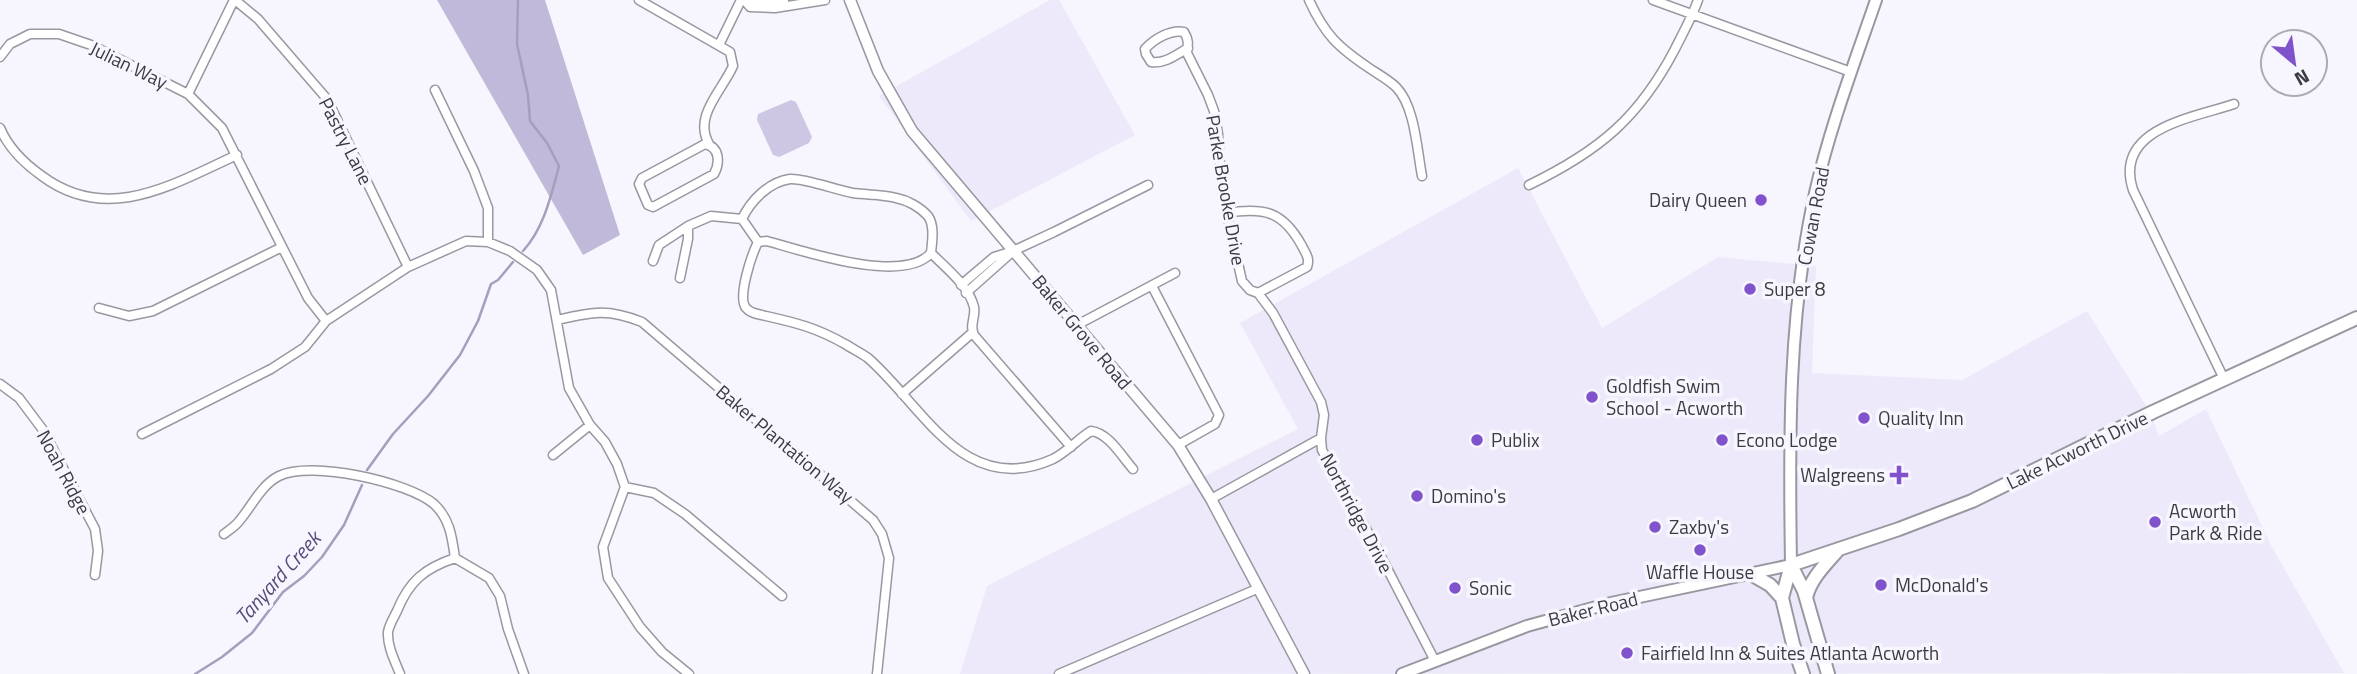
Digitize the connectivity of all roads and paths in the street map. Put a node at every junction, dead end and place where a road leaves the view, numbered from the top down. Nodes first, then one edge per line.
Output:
1 (234, 0) edge
2 (639, 0) edge
3 (743, 0) edge
4 (753, 0) edge
5 (784, 0) edge
6 (825, 0) edge
7 (850, 0) edge
8 (1308, 0) edge
9 (1653, 0) edge
10 (1698, 0) edge
11 (1875, 0) edge
12 (1693, 13) junction
13 (719, 45) junction
14 (1188, 48) junction
15 (0, 57) edge
16 (1851, 72) junction
17 (435, 90) dead end
18 (188, 94) junction
19 (2234, 104) dead end
20 (0, 128) edge
21 (709, 144) junction
22 (237, 155) junction
23 (1422, 176) dead end
24 (1148, 184) dead end
25 (1530, 185) dead end
26 (1226, 213) junction
27 (742, 219) junction
28 (688, 226) junction
29 (488, 242) junction
30 (758, 242) junction
31 (282, 247) junction
32 (1013, 251) junction
33 (932, 253) junction
34 (653, 261) dead end
35 (408, 267) junction
36 (1175, 273) dead end
37 (680, 278) dead end
38 (1152, 286) junction
39 (963, 289) junction
40 (1258, 293) junction
41 (99, 308) dead end
42 (2357, 318) edge
43 (557, 320) junction
44 (326, 321) junction
45 (1077, 325) junction
46 (972, 333) junction
47 (2224, 379) junction
48 (0, 384) edge
49 (902, 394) junction
50 (590, 425) junction
51 (142, 434) dead end
52 (1321, 438) junction
53 (1178, 445) junction
54 (1071, 447) junction
55 (553, 455) dead end
56 (1133, 469) dead end
57 (625, 487) junction
58 (1211, 499) junction
59 (224, 534) dead end
60 (1840, 549) junction
61 (455, 558) junction
62 (1791, 565) junction
63 (1751, 574) junction
64 (95, 575) dead end
65 (1259, 588) junction
66 (782, 596) dead end
67 (1783, 598) junction
68 (1806, 599) junction
69 (1435, 661) junction
70 (400, 674) edge
71 (524, 674) edge
72 (689, 674) edge
73 (877, 674) edge
74 (1059, 674) edge
75 (1304, 674) edge
76 (1402, 674) edge
77 (1803, 674) edge
78 (1828, 674) edge

1 - 18 street
1 - 35 street, Pastry Lane
2 - 13 street
3 - 6 street
3 - 13 street
4 - 5 street
7 - 32 street, Baker Grove Road
8 - 23 street
9 - 12 street
10 - 12 street
11 - 16 main road, Cowan Road
12 - 16 street
12 - 25 street
13 - 21 street
14 - 14 street
14 - 26 street, Parke Brooke Drive
15 - 18 street, Julian Way
16 - 62 main road, Cowan Road
17 - 29 street
18 - 22 street, Julian Way
19 - 47 street
20 - 22 street
21 - 21 street
22 - 31 street, Julian Way
24 - 32 street
26 - 40 street, Parke Brooke Drive
26 - 40 street
27 - 28 street
27 - 30 street
27 - 33 street
28 - 34 street
28 - 37 street
29 - 35 street
29 - 43 street
30 - 33 street
30 - 49 street
31 - 41 street
31 - 44 street, Julian Way
32 - 39 street
32 - 45 street, Baker Grove Road
33 - 39 street
35 - 44 street
36 - 38 street
38 - 45 street
38 - 53 street
39 - 46 street
40 - 52 street, Parke Brooke Drive
42 - 47 main road, Lake Acworth Drive
43 - 50 street
43 - 73 street, Baker Plantation Way
44 - 51 street
45 - 53 street, Baker Grove Road
46 - 49 street
46 - 54 street
47 - 60 main road, Lake Acworth Drive
48 - 64 street, Noah Ridge
49 - 54 street
50 - 55 street
50 - 57 street
52 - 58 street, Northridge Drive
52 - 69 street, Northridge Drive
53 - 58 street, Baker Grove Road
54 - 56 street
57 - 66 street
57 - 72 street
58 - 65 street, Baker Grove Road
59 - 61 street
60 - 62 main road, Lake Acworth Drive
60 - 68 main road
61 - 70 street
61 - 71 street
62 - 63 main road, Baker Road
62 - 67 main road
62 - 68 main road
63 - 67 main road
63 - 69 main road, Baker Road
65 - 74 street
65 - 75 street, Baker Grove Road
67 - 77 main road
68 - 78 main road
69 - 76 main road, Baker Road

